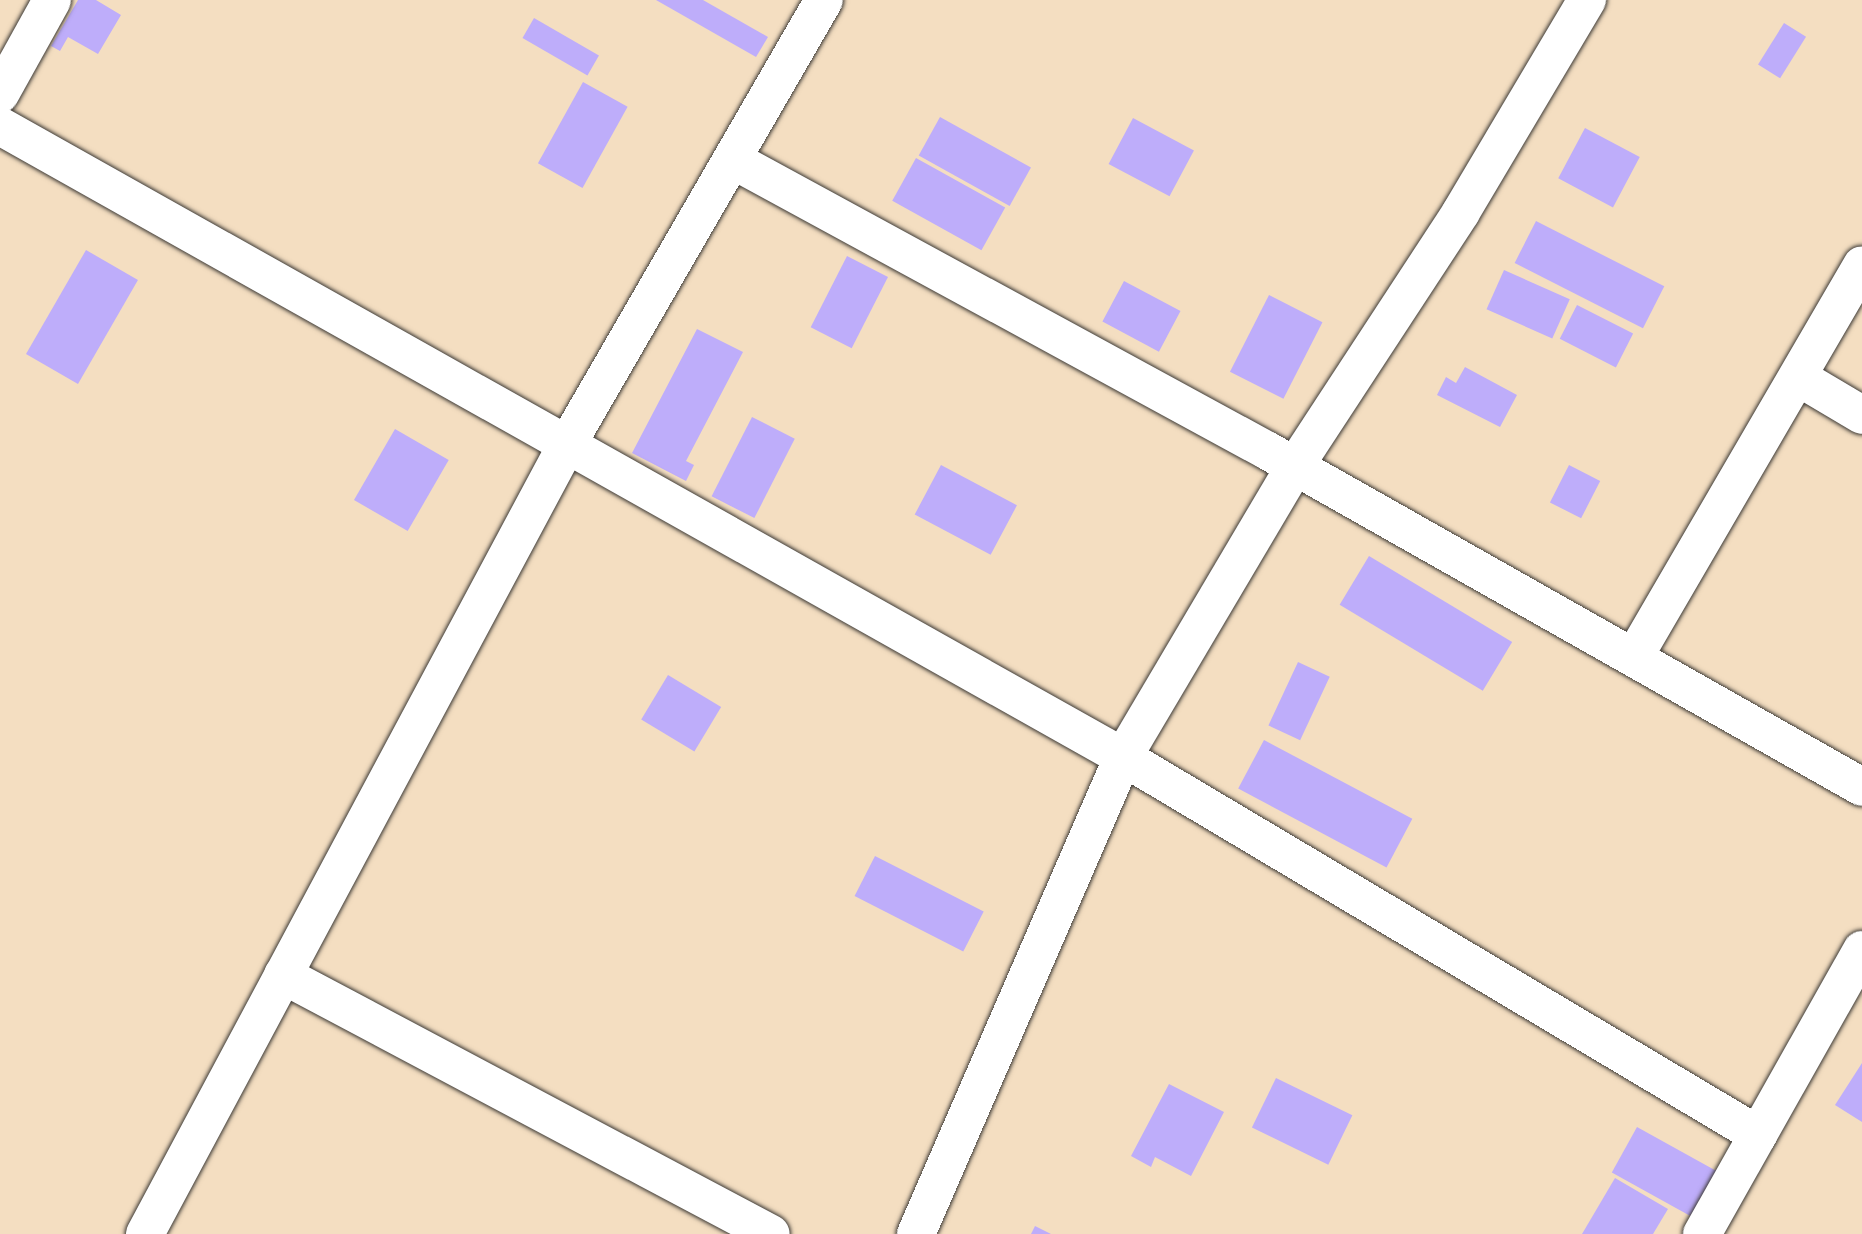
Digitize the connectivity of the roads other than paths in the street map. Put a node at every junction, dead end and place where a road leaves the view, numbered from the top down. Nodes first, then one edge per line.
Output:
1 (52, 0) edge
2 (824, 0) edge
3 (1587, 0) edge
4 (0, 94) edge
5 (0, 126) edge
6 (735, 161) junction
7 (1862, 265) edge
8 (1798, 377) junction
9 (1862, 415) edge
10 (565, 448) junction
11 (1295, 466) junction
12 (1634, 657) junction
13 (1123, 757) junction
14 (1862, 787) edge
15 (1862, 950) edge
16 (283, 975) junction
17 (1758, 1135) junction
18 (145, 1234) edge
19 (771, 1234) edge
20 (916, 1234) edge
21 (1702, 1234) edge

1 - 4 street
2 - 6 street
3 - 11 street
5 - 10 street
6 - 10 street
6 - 11 street
7 - 8 street
8 - 9 street
8 - 12 street
10 - 13 street
10 - 16 street
11 - 12 street
11 - 13 street
12 - 14 street
13 - 17 street
13 - 20 street
15 - 17 street
16 - 18 street
16 - 19 street
17 - 21 street

